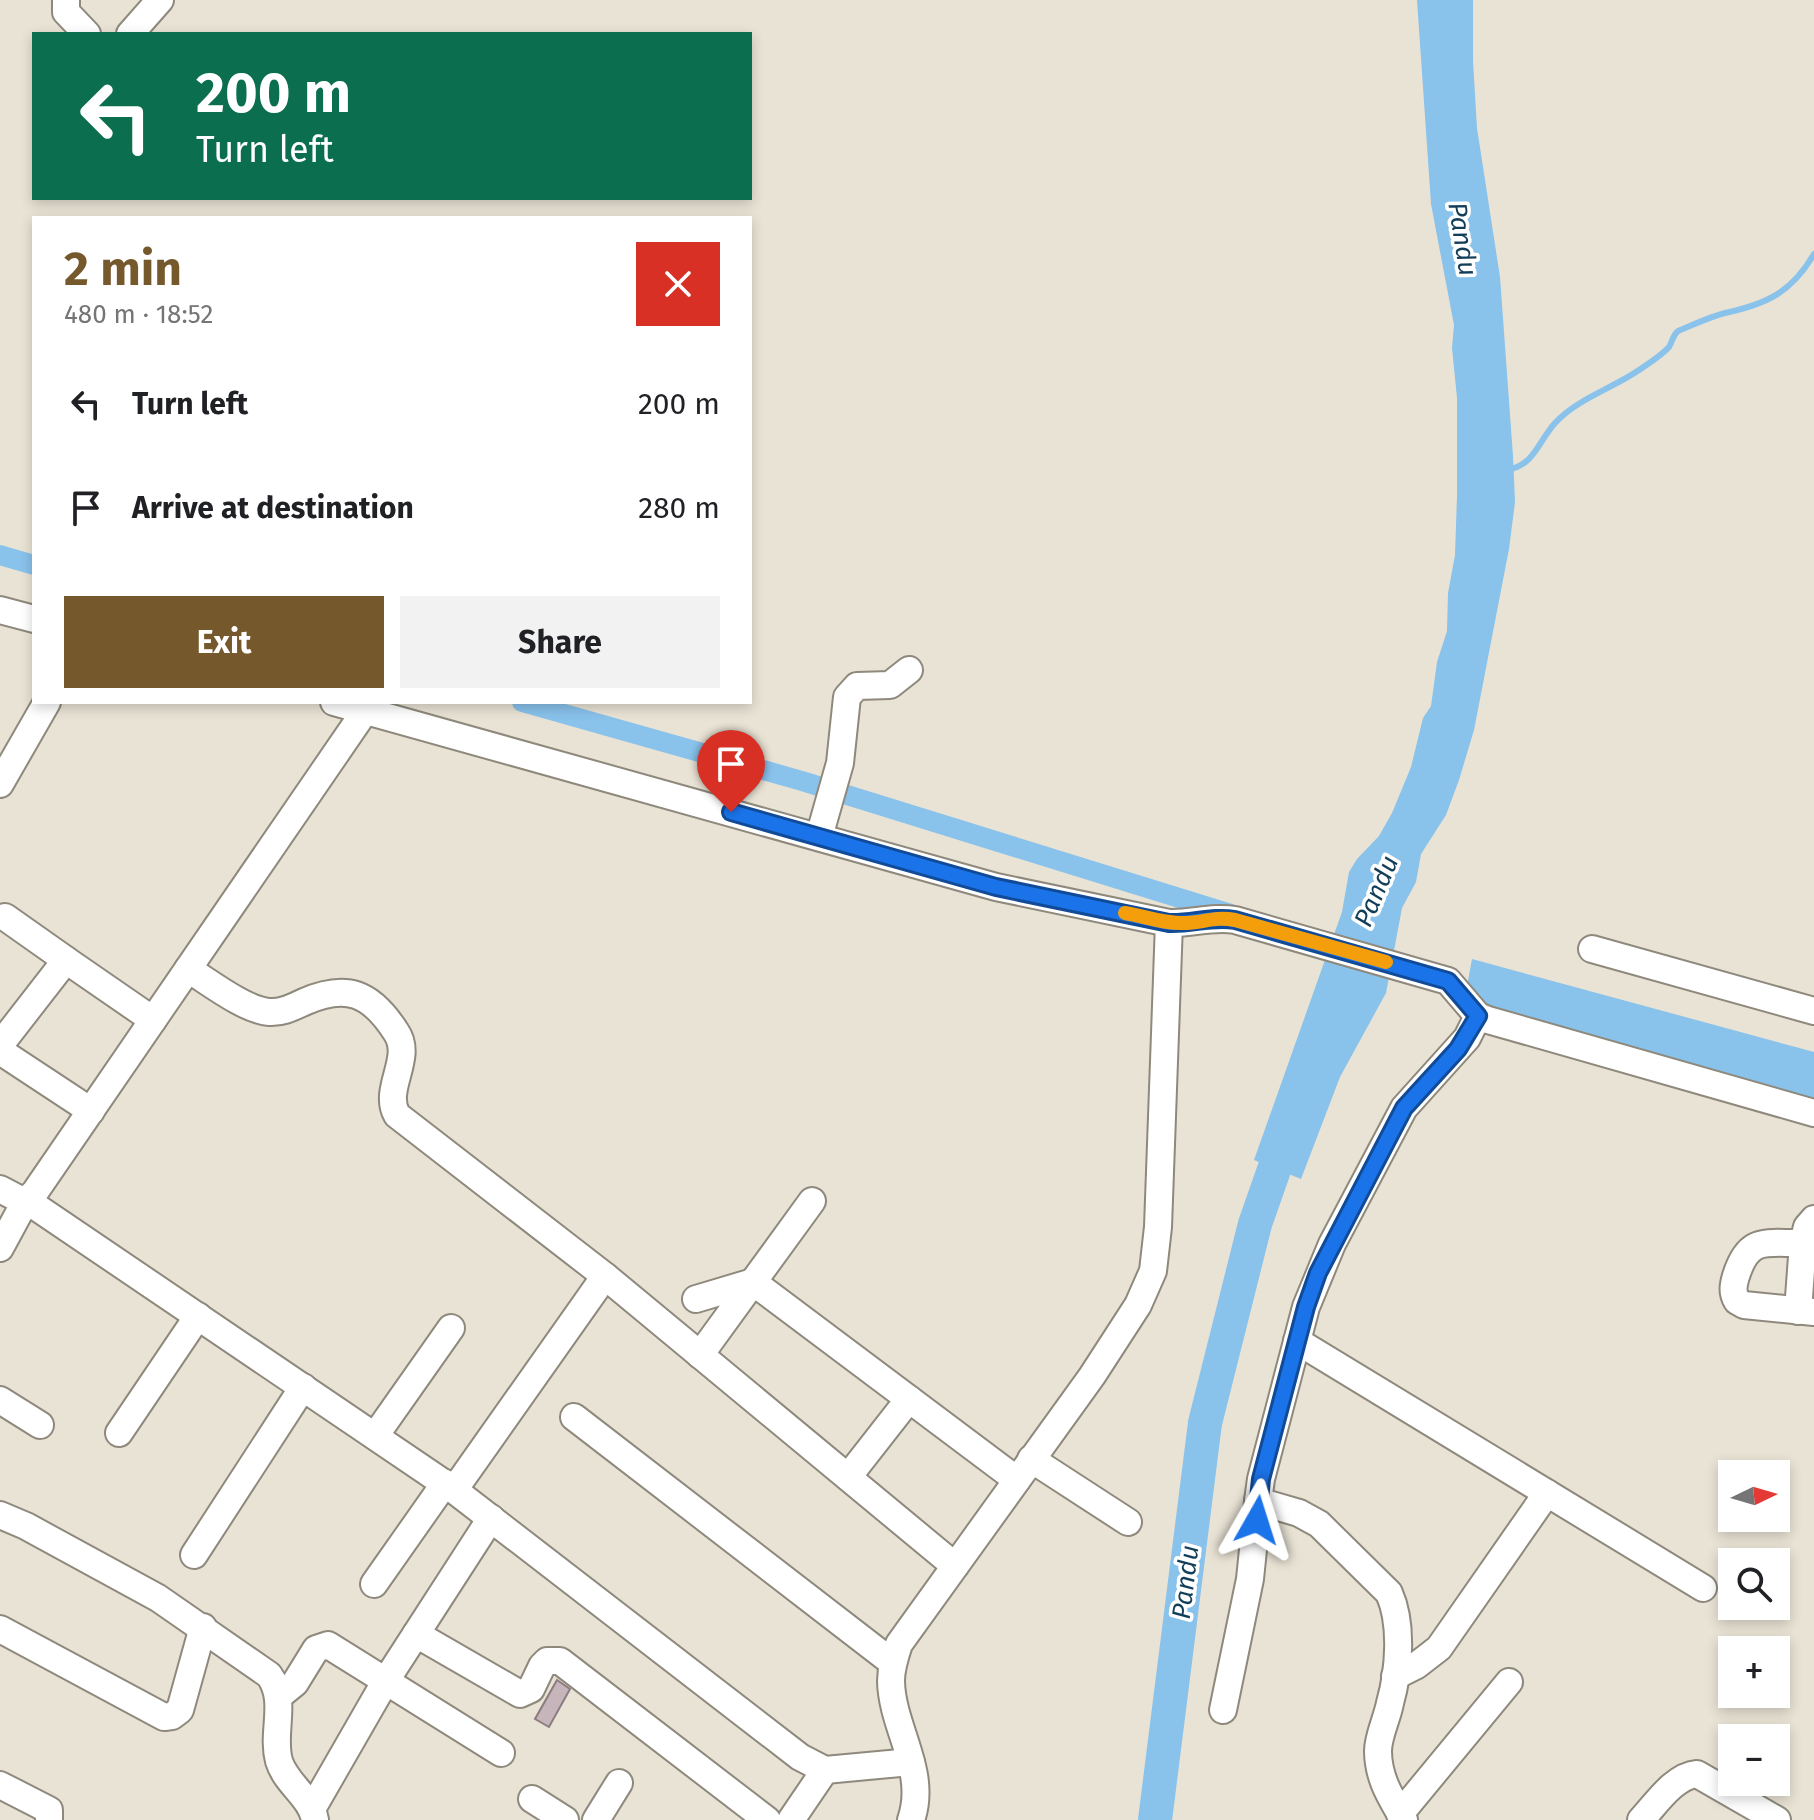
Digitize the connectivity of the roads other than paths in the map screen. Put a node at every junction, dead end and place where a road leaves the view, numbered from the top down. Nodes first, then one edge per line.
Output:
1 (66, 0) edge
2 (160, 0) edge
3 (85, 32) edge
4 (132, 32) edge
5 (0, 610) edge
6 (32, 618) edge
7 (909, 670) dead end
8 (46, 704) edge
9 (341, 704) edge
10 (365, 711) junction
11 (0, 784) edge
12 (821, 829) junction
13 (5, 917) dead end
14 (1169, 923) junction
15 (1592, 949) dead end
16 (66, 960) junction
17 (188, 969) junction
18 (1814, 1011) edge
19 (1478, 1016) junction
20 (153, 1020) junction
21 (0, 1048) edge
22 (91, 1111) junction
23 (1814, 1113) edge
24 (0, 1189) edge
25 (26, 1200) junction
26 (812, 1201) dead end
27 (1811, 1226) edge
28 (0, 1248) edge
29 (605, 1276) junction
30 (753, 1282) junction
31 (696, 1299) dead end
32 (1806, 1311) edge
33 (198, 1316) junction
34 (451, 1328) dead end
35 (1297, 1341) junction
36 (700, 1355) junction
37 (303, 1387) junction
38 (909, 1399) junction
39 (0, 1400) edge
40 (574, 1417) dead end
41 (40, 1425) dead end
42 (119, 1433) dead end
43 (375, 1436) junction
44 (1024, 1470) junction
45 (848, 1477) junction
46 (450, 1486) junction
47 (1547, 1493) junction
48 (1258, 1501) junction
49 (0, 1515) edge
50 (491, 1518) junction
51 (1128, 1522) dead end
52 (194, 1555) dead end
53 (955, 1566) junction
54 (374, 1584) dead end
55 (1703, 1588) dead end
56 (203, 1627) junction
57 (0, 1629) edge
58 (416, 1634) junction
59 (893, 1663) junction
60 (1395, 1676) junction
61 (385, 1682) junction
62 (1509, 1682) dead end
63 (279, 1696) junction
64 (1223, 1710) dead end
65 (501, 1753) dead end
66 (911, 1762) junction
67 (825, 1770) junction
68 (619, 1783) dead end
69 (0, 1785) edge
70 (532, 1799) dead end
71 (313, 1814) edge
72 (1402, 1817) edge
73 (49, 1820) edge
74 (565, 1820) edge
75 (596, 1820) edge
76 (767, 1820) edge
77 (791, 1820) edge
78 (911, 1820) edge
79 (1641, 1820) edge
80 (1777, 1820) edge

1 - 3 street
2 - 4 street
5 - 6 street
7 - 12 street
8 - 11 street
9 - 10 street
10 - 12 street
10 - 17 street
12 - 14 street
13 - 16 street
14 - 19 street
14 - 44 street
15 - 18 street
16 - 20 street
16 - 21 street
17 - 20 street
17 - 29 street
19 - 23 street
19 - 35 street
20 - 22 street
21 - 22 street
22 - 25 street
24 - 25 street
25 - 28 street
25 - 33 street
26 - 30 street
27 - 32 street
27 - 32 street
29 - 36 street
29 - 46 street
30 - 31 street
30 - 36 street
30 - 38 street
33 - 37 street
33 - 42 street
34 - 43 street
35 - 47 street
35 - 48 street
36 - 45 street
37 - 43 street
37 - 52 street
38 - 44 street
38 - 45 street
39 - 41 street
40 - 59 street
43 - 46 street
44 - 51 street
44 - 53 street
45 - 53 street
46 - 50 street
46 - 54 street
47 - 55 street
47 - 60 street
48 - 60 street
48 - 64 street
49 - 56 street
50 - 58 street
50 - 67 street
53 - 59 street
56 - 57 street
56 - 63 street
58 - 61 street
58 - 76 street
59 - 66 street
60 - 72 street
61 - 63 street
61 - 65 street
61 - 71 street
62 - 72 street
63 - 71 street
66 - 67 street
66 - 78 street
67 - 77 street
68 - 75 street
69 - 73 street
70 - 74 street
79 - 80 street

